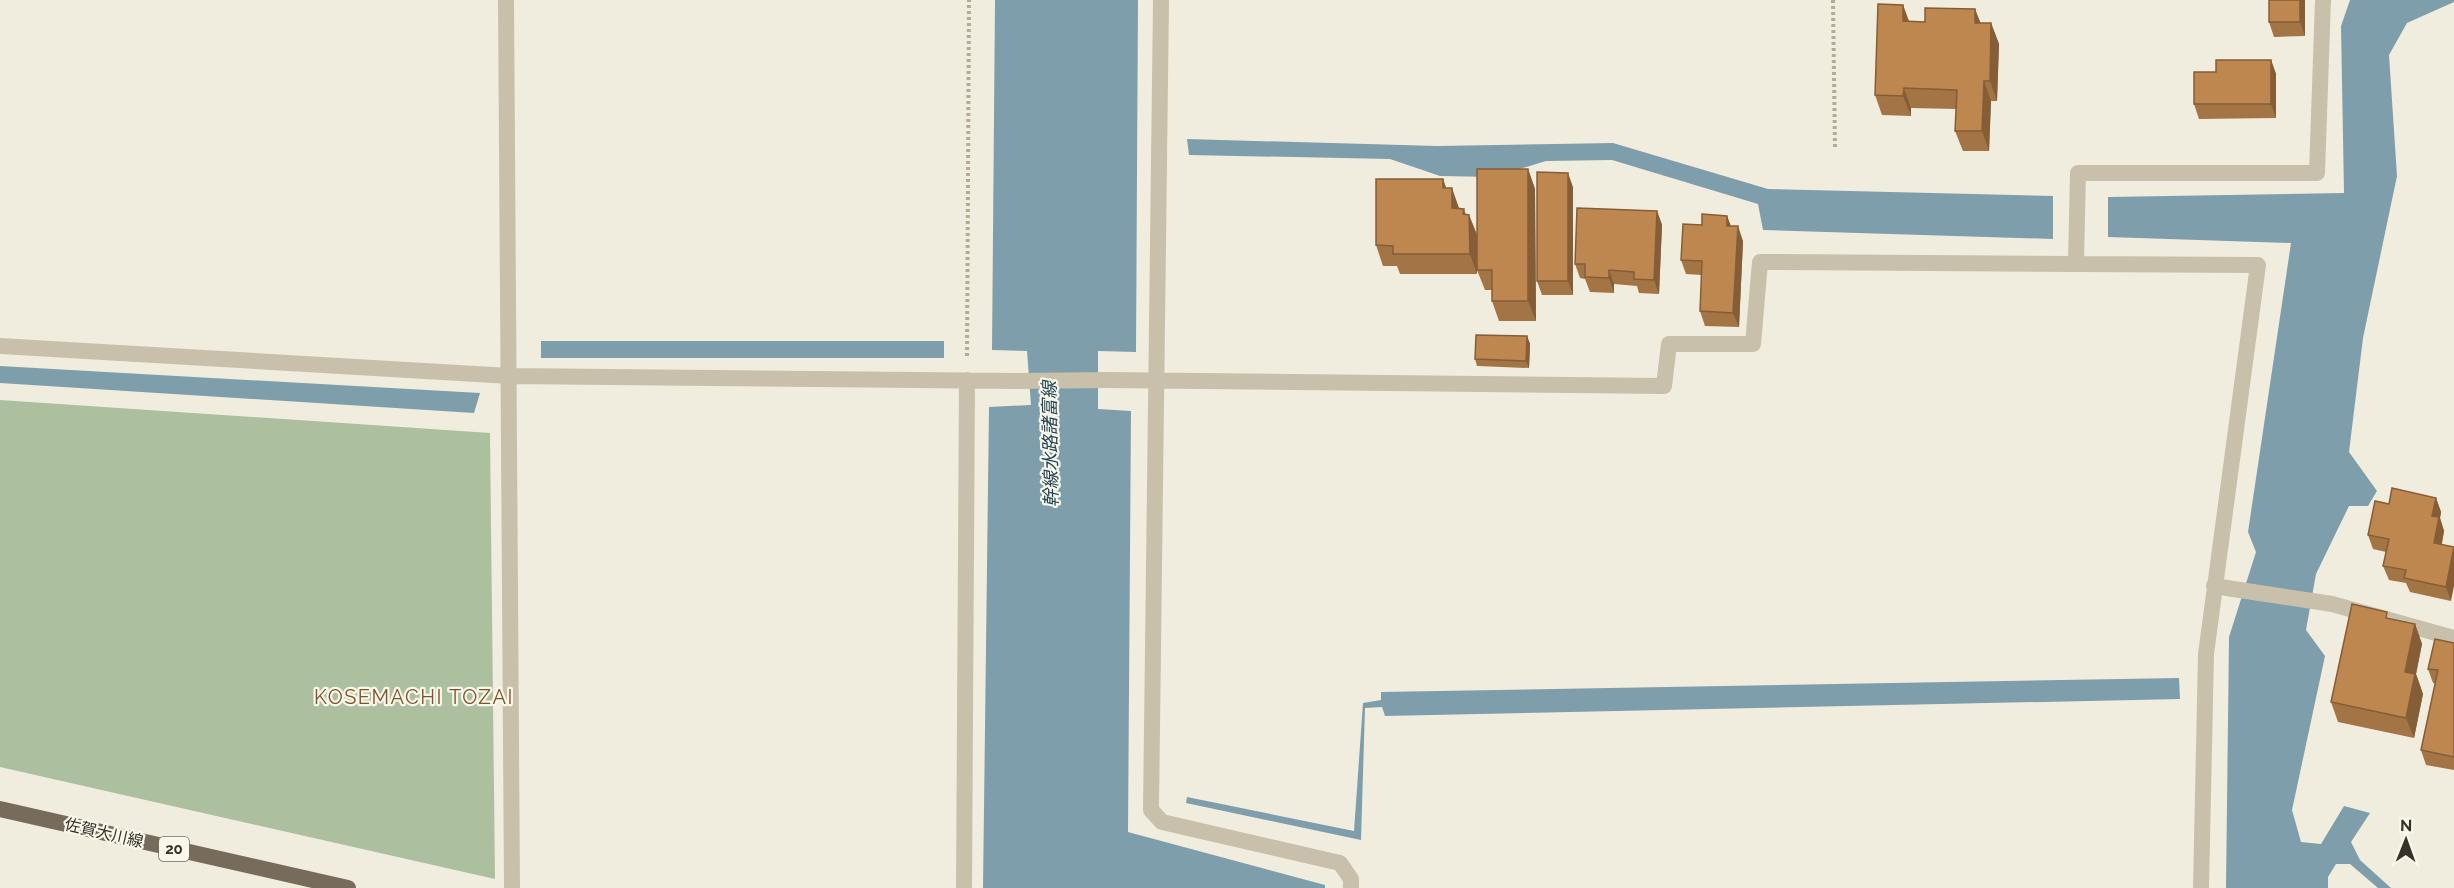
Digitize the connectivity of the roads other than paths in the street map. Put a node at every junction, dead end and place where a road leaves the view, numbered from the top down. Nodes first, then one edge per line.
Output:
1 (506, 0) edge
2 (1161, 0) edge
3 (2323, 0) edge
4 (2076, 262) junction
5 (0, 346) edge
6 (510, 376) junction
7 (967, 380) junction
8 (1156, 381) junction
9 (2214, 585) junction
10 (2454, 638) edge
11 (0, 809) edge
12 (348, 888) edge
13 (512, 888) edge
14 (964, 888) edge
15 (1351, 888) edge
16 (2201, 888) edge

1 - 6 street
2 - 8 street
3 - 4 street
4 - 8 street
4 - 9 street
5 - 6 street
6 - 7 street
6 - 13 street
7 - 8 street
7 - 14 street
8 - 15 street
9 - 10 street
9 - 16 street
11 - 12 main road, 佐賀大川線 / 20

